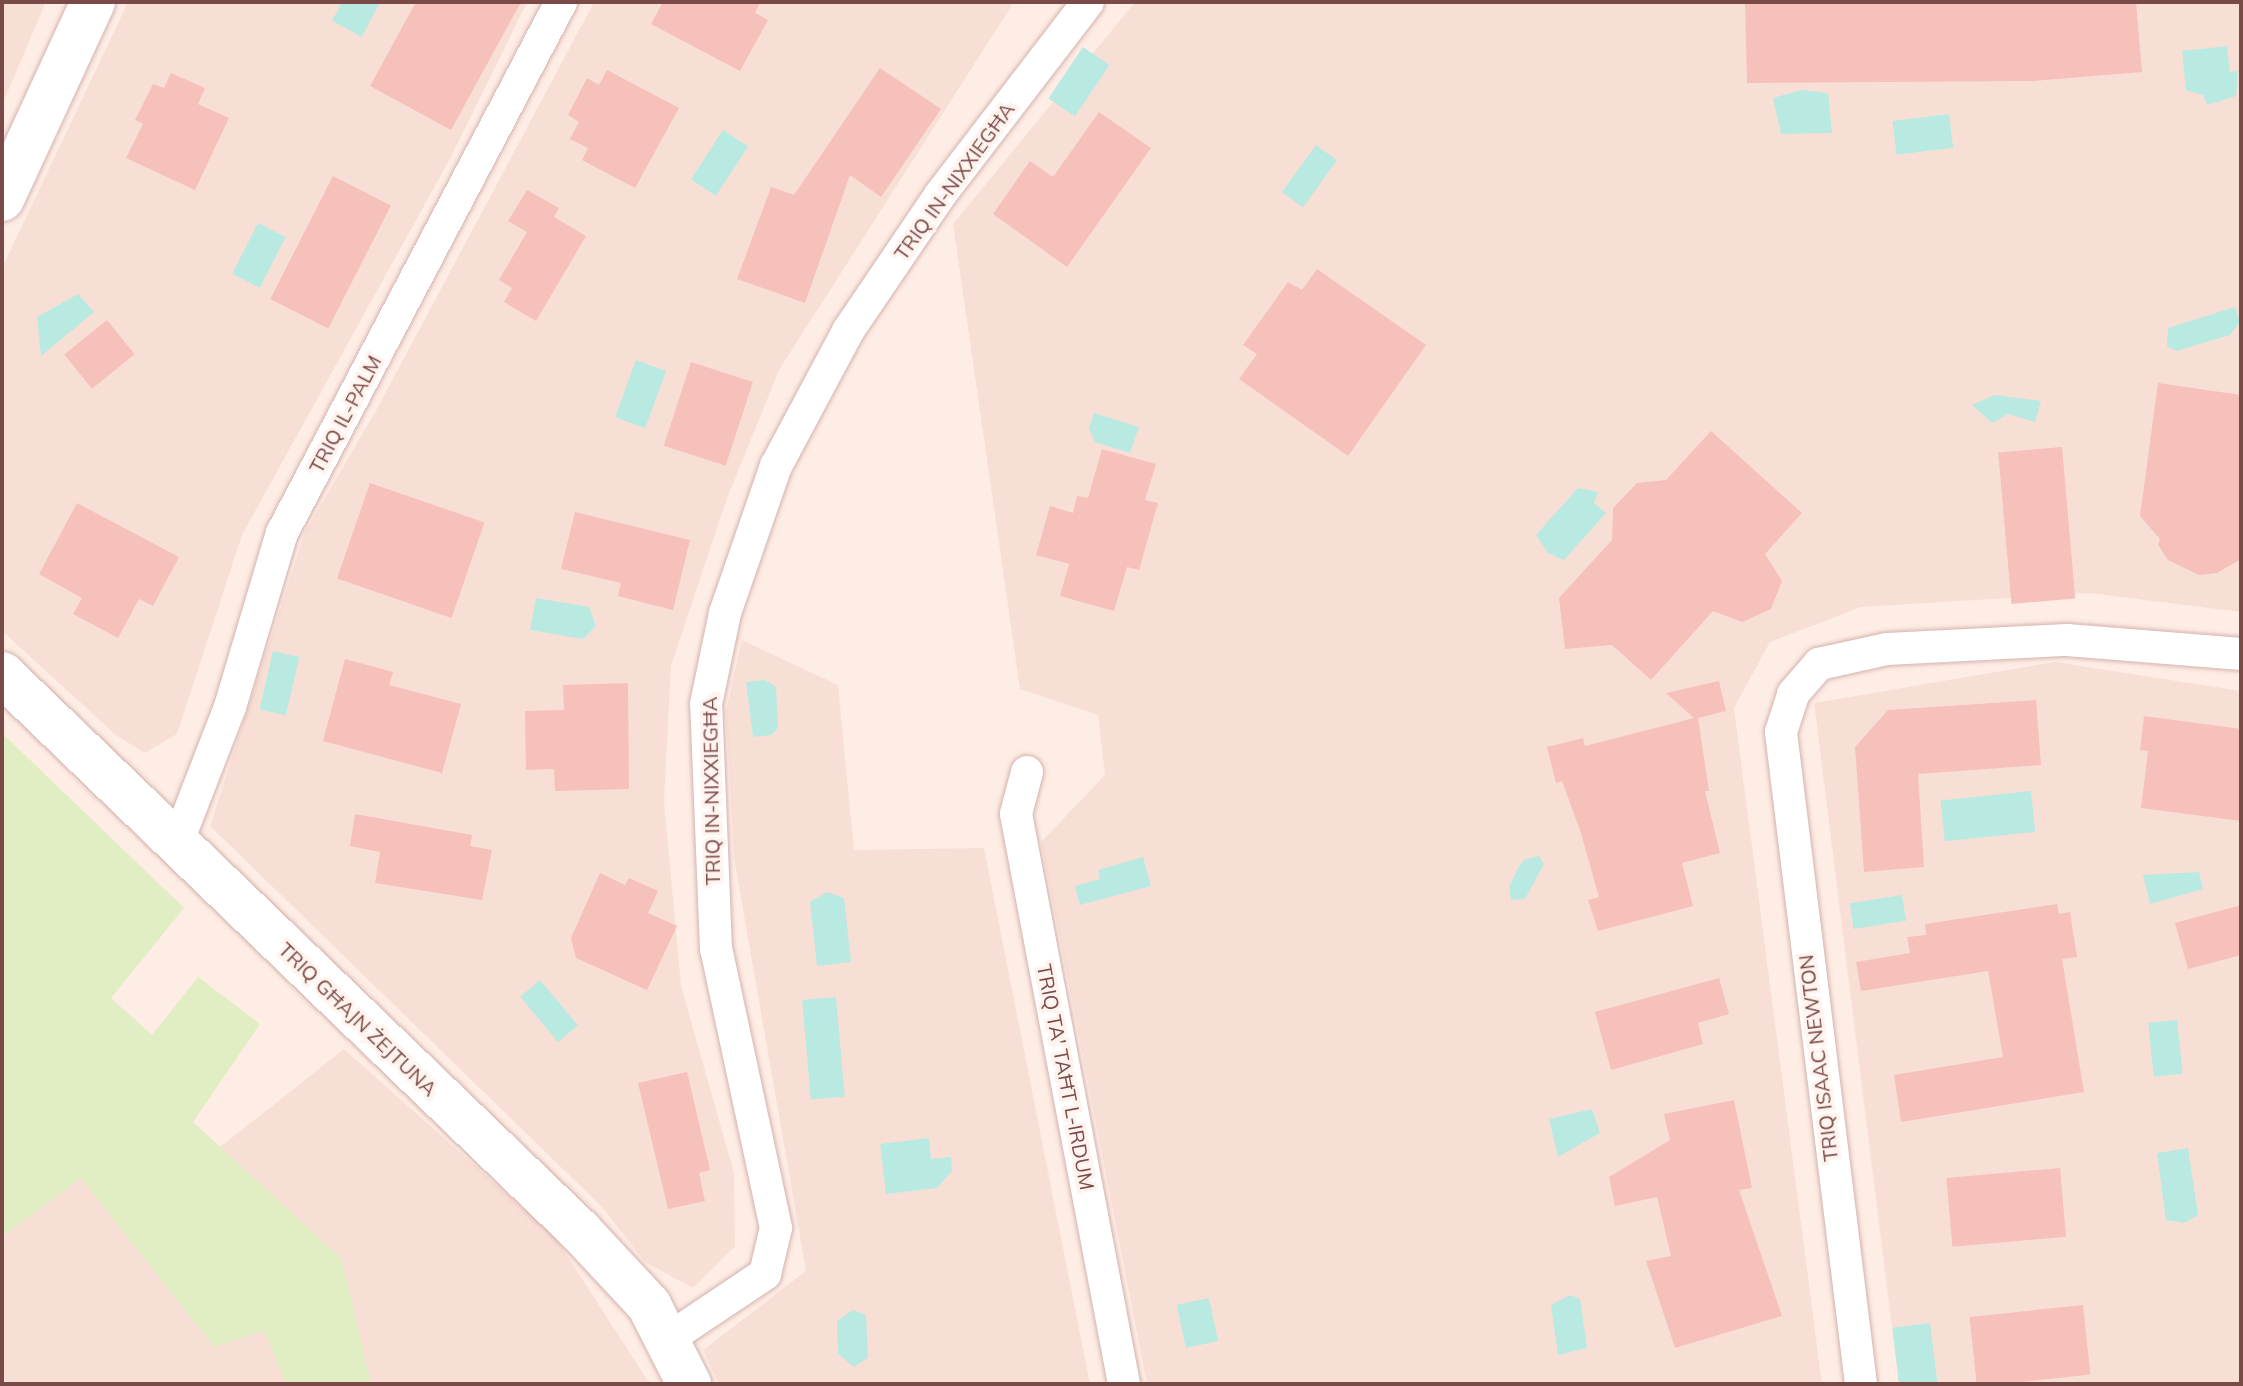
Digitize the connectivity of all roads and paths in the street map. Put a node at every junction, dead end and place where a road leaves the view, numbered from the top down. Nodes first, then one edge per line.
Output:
1 (93, 2) edge
2 (561, 2) edge
3 (1088, 2) edge
4 (2, 199) edge
5 (2241, 654) edge
6 (2, 674) edge
7 (1027, 772) dead end
8 (176, 846) junction
9 (668, 1339) junction
10 (689, 1384) edge
11 (1124, 1384) edge
12 (1861, 1384) edge

1 - 4 street
2 - 8 street, TRIQ IL-PALM
3 - 9 street, TRIQ IN-NIXXIEGĦA
5 - 12 street, TRIQ ISAAC NEWTON
6 - 8 street, TRIQ GĦAJN ŻEJTUNA
7 - 11 street, TRIQ TA' TAĦT L-IRDUM
8 - 9 street, TRIQ GĦAJN ŻEJTUNA
9 - 10 street, TRIQ GĦAJN ŻEJTUNA

